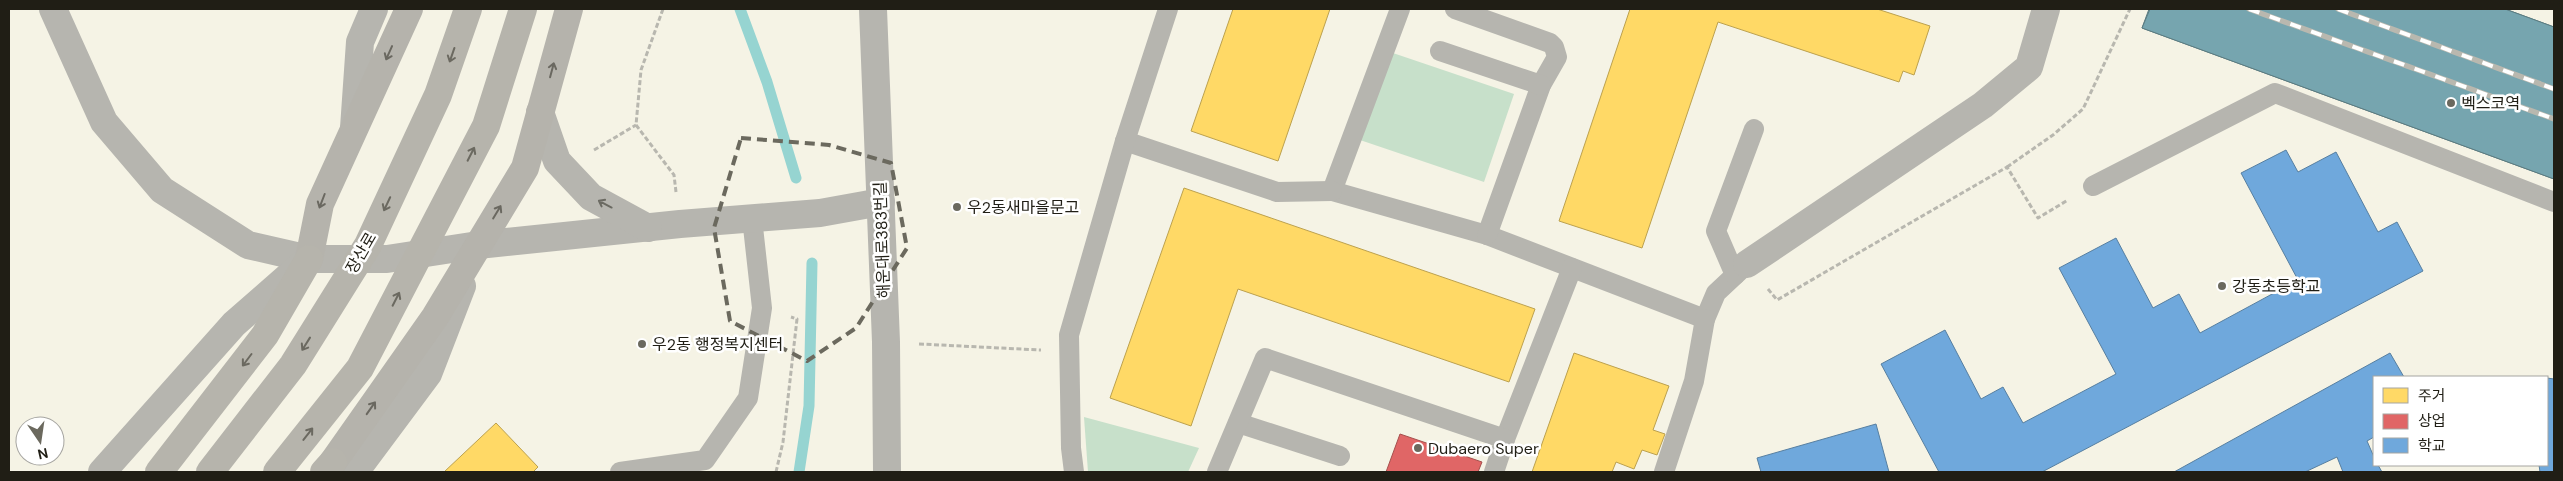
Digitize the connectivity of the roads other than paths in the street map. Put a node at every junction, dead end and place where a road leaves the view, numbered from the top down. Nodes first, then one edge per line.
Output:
1 (53, 9) edge
2 (374, 9) edge
3 (409, 9) edge
4 (468, 9) edge
5 (524, 9) edge
6 (569, 9) edge
7 (872, 9) edge
8 (1168, 9) edge
9 (1400, 9) edge
10 (1455, 9) edge
11 (2046, 9) edge
12 (1440, 51) dead end
13 (1541, 85) junction
14 (540, 112) junction
15 (1754, 129) dead end
16 (354, 132) junction
17 (1125, 141) junction
18 (2093, 186) road end
19 (1332, 191) junction
20 (881, 202) junction
21 (2554, 202) edge
22 (752, 218) junction
23 (648, 228) junction
24 (1487, 235) junction
25 (478, 245) junction
26 (308, 259) junction
27 (1572, 268) junction
28 (1741, 269) junction
29 (1705, 318) junction
30 (1238, 422) junction
31 (1506, 439) junction
32 (1340, 456) dead end
33 (337, 469) edge
34 (102, 472) edge
35 (159, 472) edge
36 (210, 472) edge
37 (277, 472) edge
38 (620, 472) edge
39 (887, 472) edge
40 (1074, 472) edge
41 (1217, 472) edge
42 (1494, 472) edge
43 (1664, 472) edge

1 - 26 street
2 - 16 street
3 -> 16 main road
4 -> 36 highway, 장산로, bridge
37 -> 5 highway, bridge
14 -> 6 main road
7 - 20 street, 해운대로383번길
8 - 17 lane
9 - 19 lane
10 - 13 lane
11 - 28 street
12 - 13 lane
13 - 24 lane
23 -> 14 street
25 -> 14 main road
15 - 28 lane
16 -> 26 main road
17 - 19 lane
17 - 40 lane
18 - 21 lane
19 - 24 lane
20 - 22 street
20 - 39 street, 해운대로383번길
22 - 23 street
22 - 38 lane
23 - 25 street
24 - 27 lane
25 - 26 street
25 - 33 main road
26 - 34 street
26 -> 35 highway
27 - 29 lane
27 - 31 lane
28 - 29 lane
29 - 43 lane
30 - 31 lane
30 - 32 lane
30 - 41 lane
31 - 42 lane

